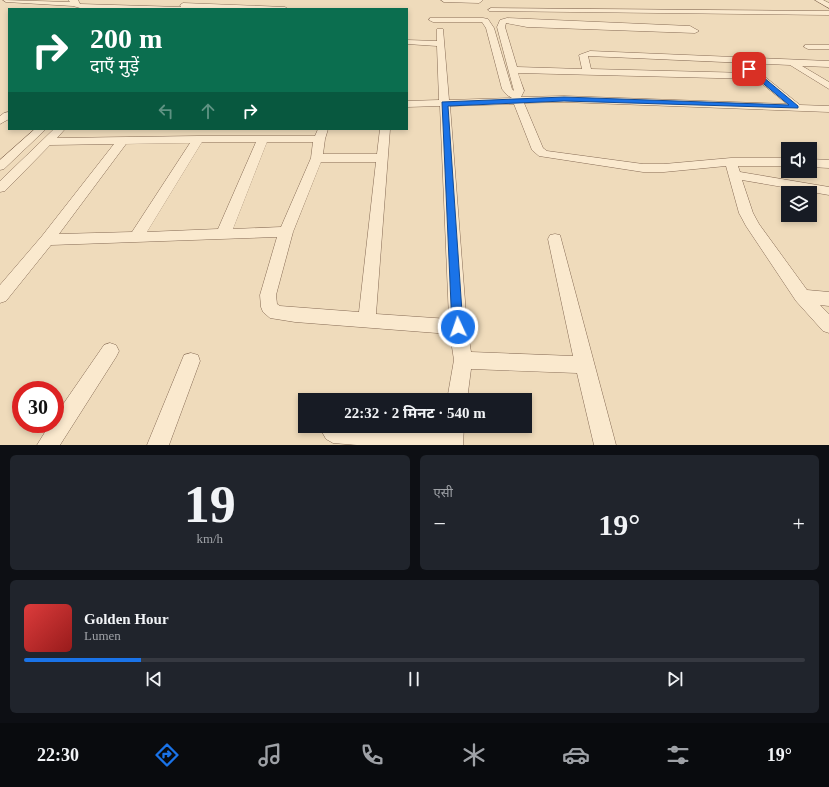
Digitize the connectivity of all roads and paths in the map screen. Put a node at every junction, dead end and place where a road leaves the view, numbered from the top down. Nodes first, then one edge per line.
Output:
1 (6, 0) edge
2 (247, 0) edge
3 (444, 0) edge
4 (460, 0) edge
5 (479, 0) edge
6 (818, 0) edge
7 (74, 1) edge
8 (488, 1) edge
9 (624, 4) dead end
10 (660, 4) dead end
11 (829, 6) edge
12 (161, 8) joint
13 (236, 8) edge
14 (630, 11) junction
15 (668, 12) junction
16 (829, 13) edge
17 (487, 16) junction
18 (434, 18) dead end
19 (505, 21) junction
20 (440, 31) dead end
21 (408, 42) edge
22 (441, 44) junction
23 (808, 47) dead end
24 (829, 47) edge
25 (740, 61) junction
26 (792, 63) junction
27 (829, 64) edge
28 (512, 70) junction
29 (587, 72) junction
30 (758, 76) junction
31 (829, 86) edge
32 (517, 98) junction
33 (408, 104) edge
34 (444, 104) junction
35 (0, 107) edge
36 (796, 107) junction
37 (829, 109) edge
38 (5, 115) edge
39 (40, 130) edge
40 (59, 130) edge
41 (385, 130) edge
42 (322, 134) edge
43 (198, 139) junction
44 (263, 139) junction
45 (122, 141) junction
46 (46, 142) junction
47 (317, 158) junction
48 (382, 158) junction
49 (781, 163) edge
50 (817, 163) edge
51 (829, 164) edge
52 (0, 166) edge
53 (732, 169) junction
54 (0, 188) edge
55 (827, 192) edge
56 (286, 232) junction
57 (223, 235) junction
58 (137, 236) junction
59 (555, 239) dead end
60 (47, 240) junction
61 (0, 296) edge
62 (802, 296) junction
63 (829, 299) edge
64 (367, 319) junction
65 (829, 326) edge
66 (458, 327) junction
67 (110, 351) dead end
68 (462, 360) junction
69 (191, 361) dead end
70 (584, 365) junction
71 (459, 393) edge
72 (342, 433) edge
73 (453, 433) edge
74 (48, 445) edge
75 (158, 445) edge
76 (452, 445) edge
77 (605, 445) edge

1 - 7 street
2 - 13 street
3 - 4 street
4 - 5 street
5 - 17 street
6 - 11 street
7 - 12 street
8 - 17 street
9 - 14 street
10 - 15 street
12 - 13 street
14 - 15 street
14 - 17 street
15 - 16 street
17 - 18 street
17 - 19 street
17 - 19 street
17 - 32 street
19 - 19 street
19 - 28 street
20 - 22 street
21 - 22 street
22 - 34 street
23 - 24 street
25 - 26 street
25 - 29 street
25 - 30 street
26 - 27 street
26 - 31 street
28 - 29 street
28 - 32 street
29 - 30 street
30 - 36 street
32 - 34 street
32 - 36 street
32 - 53 street
33 - 34 street
34 - 66 street
35 - 38 street
36 - 37 street
39 - 52 street
40 - 46 street
41 - 48 street
42 - 44 street
42 - 47 street
43 - 44 street
43 - 45 street
43 - 58 street
44 - 57 street
45 - 46 street
45 - 60 street
46 - 54 street
47 - 48 street
47 - 56 street
48 - 64 street
49 - 53 street
50 - 51 street
53 - 55 street
53 - 62 street
56 - 57 street
56 - 64 street
57 - 58 street
58 - 60 street
59 - 70 street
60 - 61 street
62 - 63 street
62 - 65 street
64 - 66 street
66 - 68 street
67 - 74 street
68 - 70 street
68 - 71 street
69 - 75 street
70 - 77 street
72 - 76 street
73 - 76 street

